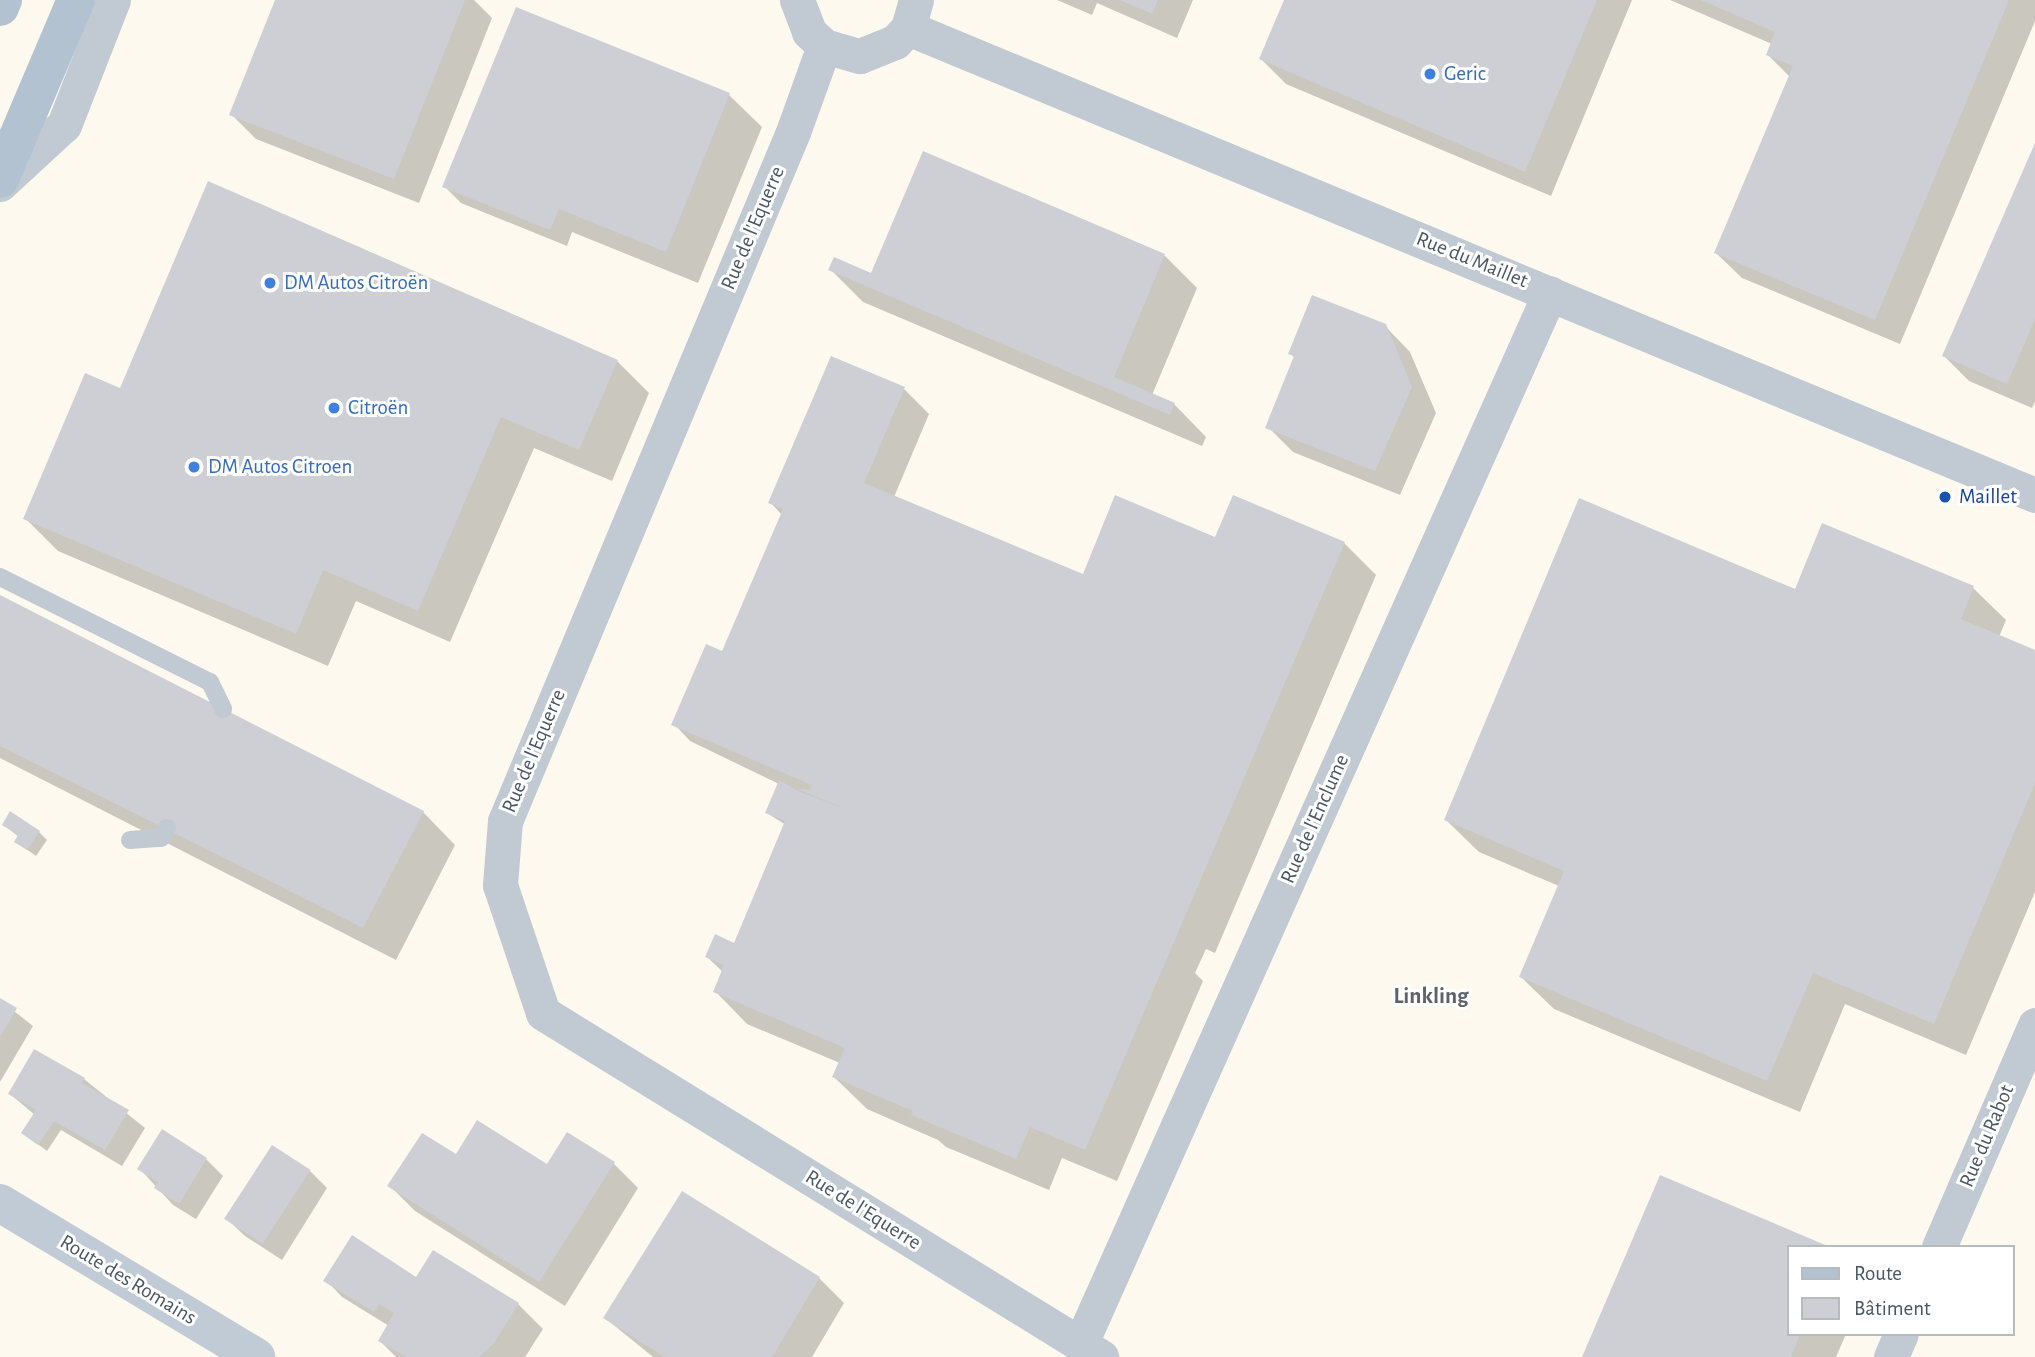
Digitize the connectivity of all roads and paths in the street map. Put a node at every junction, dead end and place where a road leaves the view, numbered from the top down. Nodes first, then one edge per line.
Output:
1 (3, 0) edge
2 (76, 0) edge
3 (113, 0) edge
4 (797, 0) edge
5 (0, 6) edge
6 (912, 14) edge
7 (824, 46) junction
8 (0, 181) edge
9 (1550, 293) junction
10 (2035, 495) edge
11 (0, 577) edge
12 (223, 709) dead end
13 (167, 828) dead end
14 (130, 840) dead end
15 (2035, 1025) edge
16 (0, 1203) edge
17 (1940, 1245) edge
18 (1900, 1336) edge
19 (1091, 1351) edge
20 (256, 1357) edge
21 (1891, 1357) edge

1 - 5 main road
2 - 8 main road
3 - 8 street
4 - 7 street
6 - 7 street
6 - 9 street, Rue du Maillet
7 - 19 street, Rue de l'Equerre
9 - 10 street, Rue du Maillet
9 - 19 street, Rue de l'Enclume
11 - 12 lane
13 - 14 lane
15 - 17 street, Rue du Rabot
16 - 20 street, Route des Romains
18 - 21 street

